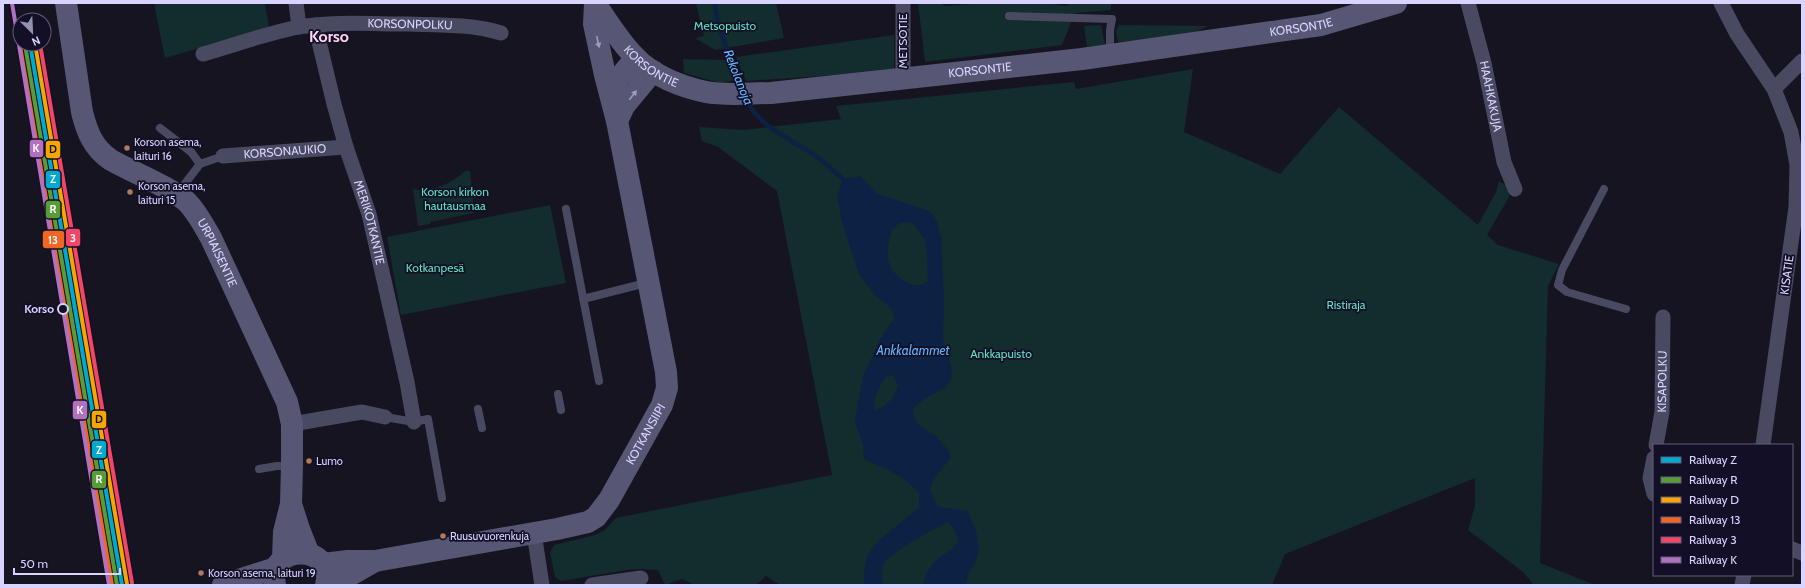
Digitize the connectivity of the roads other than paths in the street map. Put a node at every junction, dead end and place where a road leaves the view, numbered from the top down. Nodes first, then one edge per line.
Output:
1 (66, 3) edge
2 (296, 3) edge
3 (595, 3) edge
4 (903, 3) edge
5 (1396, 3) edge
6 (1468, 3) edge
7 (1721, 3) edge
8 (1009, 16) dead end
9 (315, 25) junction
10 (299, 27) junction
11 (501, 33) dead end
12 (203, 54) dead end
13 (1110, 55) junction
14 (636, 58) junction
15 (1802, 61) edge
16 (653, 72) junction
17 (903, 79) junction
18 (1774, 88) junction
19 (611, 93) junction
20 (617, 121) junction
21 (160, 128) dead end
22 (346, 147) junction
23 (223, 156) joint
24 (200, 164) junction
25 (1515, 189) dead end
26 (1604, 189) dead end
27 (176, 194) junction
28 (566, 209) dead end
29 (638, 285) dead end
30 (583, 299) junction
31 (1626, 309) dead end
32 (1663, 317) dead end
33 (599, 381) dead end
34 (558, 394) dead end
35 (478, 409) dead end
36 (561, 410) dead end
37 (385, 417) joint
38 (414, 422) junction
39 (292, 424) junction
40 (482, 428) dead end
41 (1656, 444) edge
42 (1764, 444) edge
43 (1653, 463) edge
44 (292, 466) junction
45 (259, 469) dead end
46 (1653, 490) edge
47 (442, 498) dead end
48 (291, 504) junction
49 (534, 533) junction
50 (316, 559) junction
51 (375, 561) junction
52 (278, 571) edge
53 (644, 581) edge
54 (223, 585) edge
55 (326, 585) edge
56 (334, 585) edge
57 (542, 585) edge
58 (592, 585) edge

1 - 27 main road, URPIAISENTIE
2 - 10 street
3 - 14 main road, KORSONTIE
3 -> 19 main road, KOTKANSIIPI
4 - 17 street, METSOTIE
5 - 13 main road, KORSONTIE
6 - 25 street, HAAHKAKUJA
7 - 18 street, KISATIE
8 - 13 lane
9 - 10 street, KORSONPOLKU
9 - 11 street, KORSONPOLKU
9 - 22 street, MERIKOTKANTIE
10 - 12 street, KORSONPOLKU
13 - 17 main road, KORSONTIE
14 - 16 main road, KORSONTIE
14 - 19 main road
15 - 18 street
16 - 17 main road, KORSONTIE
20 -> 16 main road
18 - 42 street, KISATIE
19 - 20 main road, KOTKANSIIPI
20 - 49 main road, KOTKANSIIPI
21 - 24 lane
22 - 23 street, KORSONAUKIO
22 - 38 street, MERIKOTKANTIE
23 - 24 lane
24 - 27 lane
26 - 31 lane
27 - 39 main road, URPIAISENTIE
28 - 30 lane
29 - 30 lane
30 - 33 lane
32 - 41 street, KISAPOLKU
34 - 36 lane
35 - 40 lane
37 - 38 lane
37 - 39 street
38 - 47 lane
39 - 44 main road, URPIAISENTIE
43 - 46 street
44 - 45 lane
44 - 48 main road, URPIAISENTIE
48 - 50 main road, URPIAISENTIE
48 - 52 main road, URPIAISENTIE
49 - 51 main road, KOTKANSIIPI
49 - 57 street
50 - 51 main road, KOTKANSIIPI
50 - 52 main road
50 - 55 main road, URPIAISENTIE
51 - 56 main road, KOTKANSIIPI
52 - 54 main road
53 - 58 street

